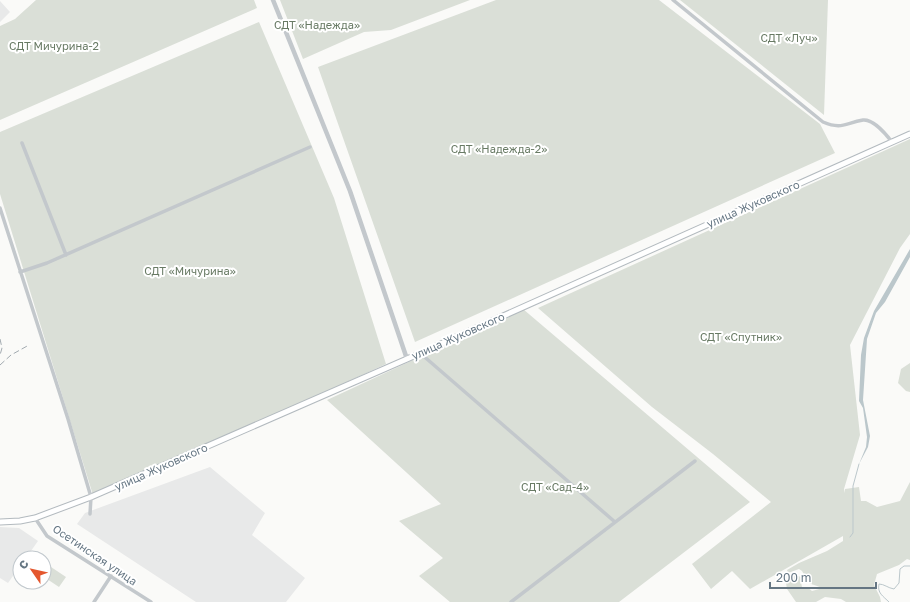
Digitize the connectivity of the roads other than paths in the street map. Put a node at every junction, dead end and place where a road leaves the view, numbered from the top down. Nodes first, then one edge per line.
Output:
1 (273, 0) edge
2 (673, 0) edge
3 (910, 134) edge
4 (892, 142) junction
5 (22, 143) dead end
6 (310, 147) dead end
7 (0, 208) edge
8 (66, 255) junction
9 (20, 272) junction
10 (420, 353) junction
11 (407, 359) junction
12 (695, 461) dead end
13 (91, 498) junction
14 (90, 514) dead end
15 (35, 518) junction
16 (0, 522) edge
17 (615, 522) junction
18 (111, 576) junction
19 (94, 602) edge
20 (151, 602) edge
21 (511, 602) edge

1 - 11 street
2 - 4 street
3 - 4 main road, улица Жуковского
4 - 10 main road, улица Жуковского
5 - 8 street
6 - 8 street
7 - 9 street
8 - 9 street
9 - 13 street
10 - 11 main road, улица Жуковского
10 - 17 street
11 - 13 main road, улица Жуковского
12 - 17 street
13 - 14 street
13 - 15 main road, улица Жуковского
15 - 16 main road, улица Жуковского
15 - 18 street, Осетинская улица
17 - 21 street
18 - 19 street
18 - 20 street, Осетинская улица

